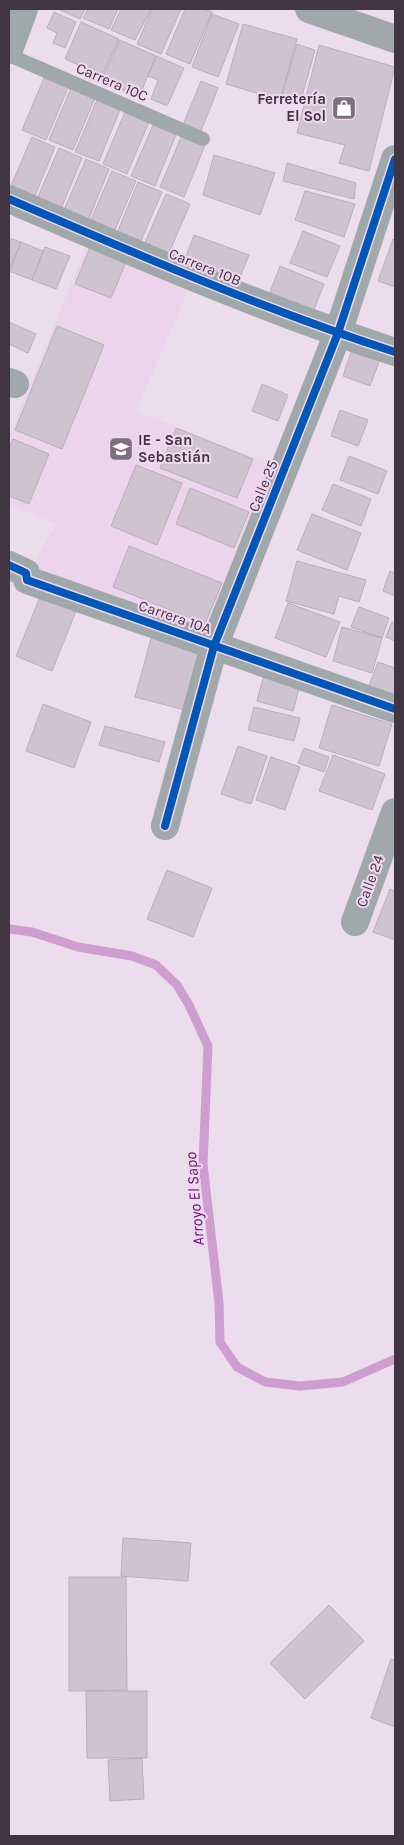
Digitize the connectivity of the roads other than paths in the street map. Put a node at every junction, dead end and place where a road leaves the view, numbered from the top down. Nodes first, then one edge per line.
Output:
1 (24, 9) edge
2 (309, 9) edge
3 (395, 39) edge
4 (9, 50) edge
5 (9, 55) edge
6 (203, 139) dead end
7 (395, 160) edge
8 (9, 199) edge
9 (338, 333) junction
10 (395, 352) edge
11 (9, 565) edge
12 (214, 646) junction
13 (395, 709) edge
14 (395, 812) edge
15 (165, 826) dead end
16 (355, 922) dead end

1 - 4 street
2 - 3 street
5 - 6 lane, Carrera 10C
7 - 9 street, Calle 25
8 - 9 street, Carrera 10B
9 - 10 street, Carrera 10B
9 - 12 street, Calle 25
11 - 12 street, Carrera 10A
12 - 13 street, Carrera 10A
12 - 15 street, Calle 25
14 - 16 street, Calle 24

